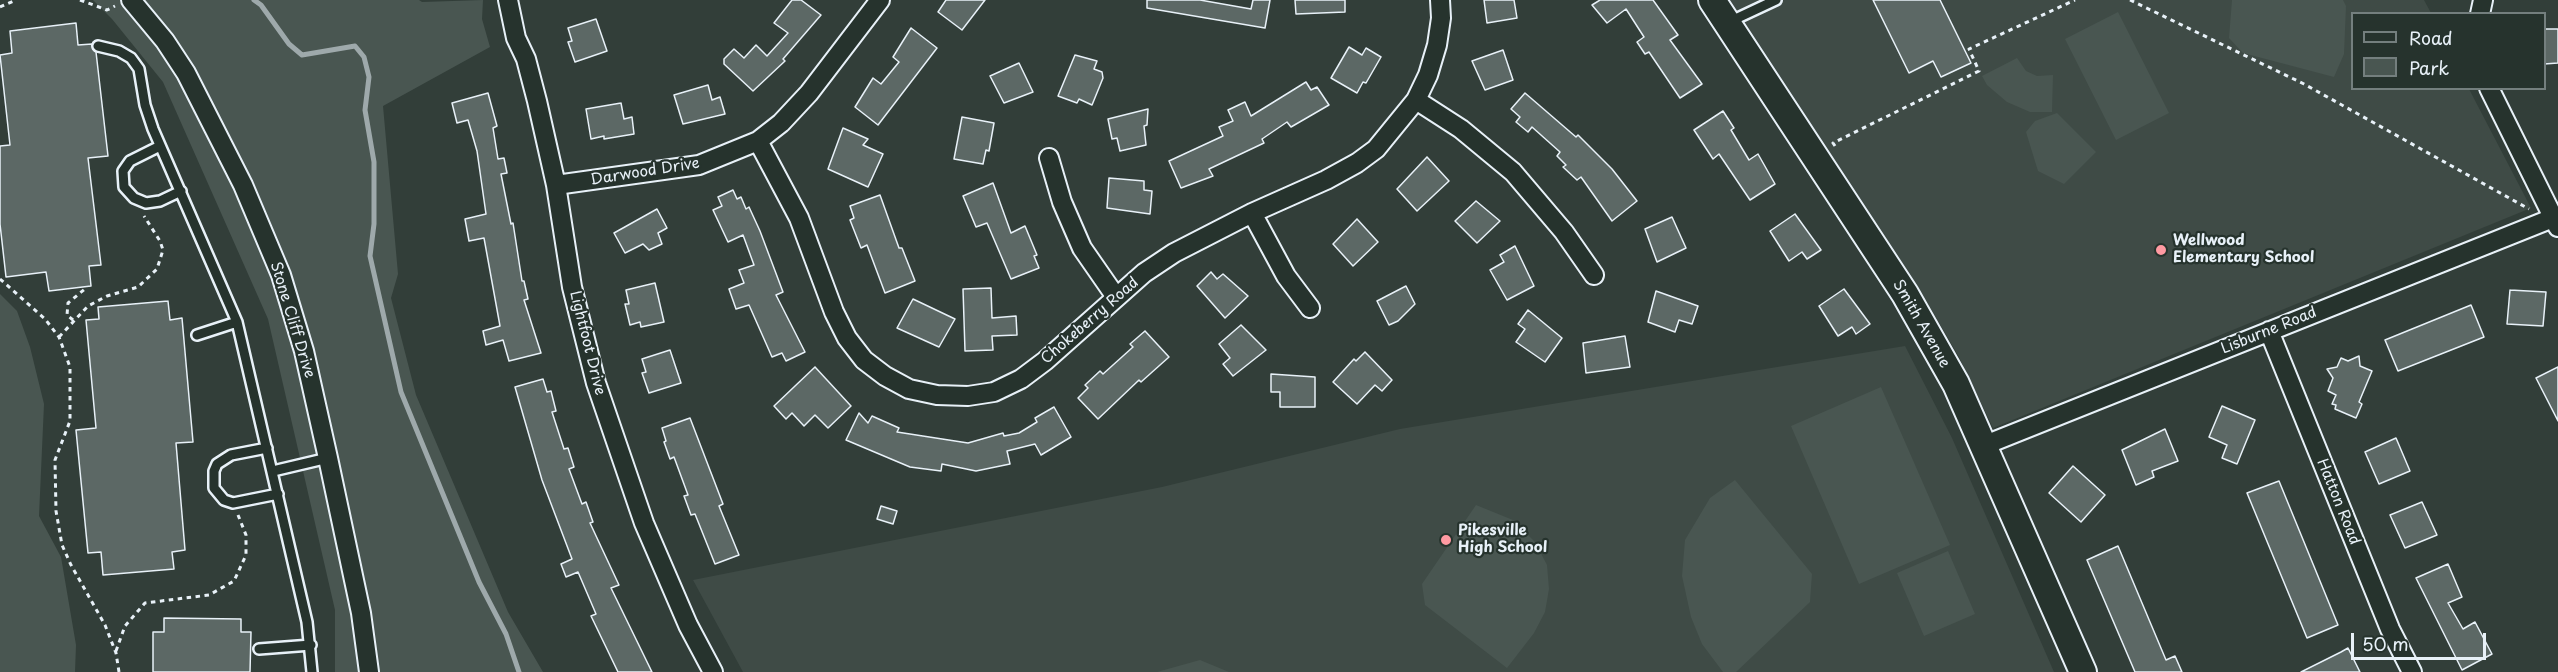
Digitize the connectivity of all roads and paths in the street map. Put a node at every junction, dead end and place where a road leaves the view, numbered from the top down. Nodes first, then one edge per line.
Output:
1 (16, 0) edge
2 (80, 0) edge
3 (508, 0) edge
4 (880, 0) edge
5 (1440, 0) edge
6 (1712, 0) edge
7 (1776, 0) edge
8 (2075, 0) edge
9 (2130, 0) edge
10 (123, 3) edge
11 (0, 8) edge
12 (1727, 23) junction
13 (98, 46) dead end
14 (2490, 90) edge
15 (1416, 100) junction
16 (758, 141) junction
17 (160, 146) junction
18 (1839, 152) dead end
19 (1049, 158) dead end
20 (556, 185) junction
21 (181, 191) junction
22 (1252, 213) junction
23 (144, 214) dead end
24 (2556, 223) edge
25 (1594, 275) dead end
26 (0, 279) edge
27 (86, 288) dead end
28 (1116, 297) junction
29 (1310, 308) dead end
30 (73, 320) junction
31 (237, 322) junction
32 (2269, 331) junction
33 (197, 334) dead end
34 (59, 337) junction
35 (1985, 445) junction
36 (267, 448) junction
37 (328, 458) junction
38 (273, 471) junction
39 (278, 495) junction
40 (237, 513) dead end
41 (310, 645) junction
42 (259, 649) dead end
43 (116, 653) junction
44 (118, 672) edge
45 (312, 672) edge
46 (369, 672) edge
47 (713, 672) edge
48 (2083, 672) edge
49 (2412, 672) edge

1 - 11 path
2 - 10 path
3 - 20 street, Lightfoot Drive
4 - 16 street, Darwood Drive
5 - 15 street, Chokeberry Road
6 - 12 main road, Smith Avenue
7 - 12 lane
8 - 18 path
9 - 24 path
10 - 37 street, Stone Cliff Drive
12 - 35 main road, Smith Avenue
13 - 17 lane
14 - 24 street
15 - 22 street, Chokeberry Road
15 - 25 street
16 - 20 street, Darwood Drive
16 - 28 street, Chokeberry Road
17 - 21 lane
17 - 21 lane
19 - 28 street
20 - 47 street, Lightfoot Drive
21 - 31 lane
22 - 28 street, Chokeberry Road
22 - 29 street
23 - 30 path
24 - 32 street, Lisburne Road
26 - 34 path
27 - 30 path
30 - 34 path
31 - 33 lane
31 - 36 lane
32 - 35 street, Lisburne Road
32 - 49 street, Hatton Road
34 - 43 path
35 - 48 main road, Smith Avenue
36 - 38 lane
36 - 39 lane
37 - 38 lane
37 - 46 street, Stone Cliff Drive
38 - 39 lane
39 - 41 lane
40 - 43 path
41 - 42 lane
41 - 45 lane
43 - 44 path

